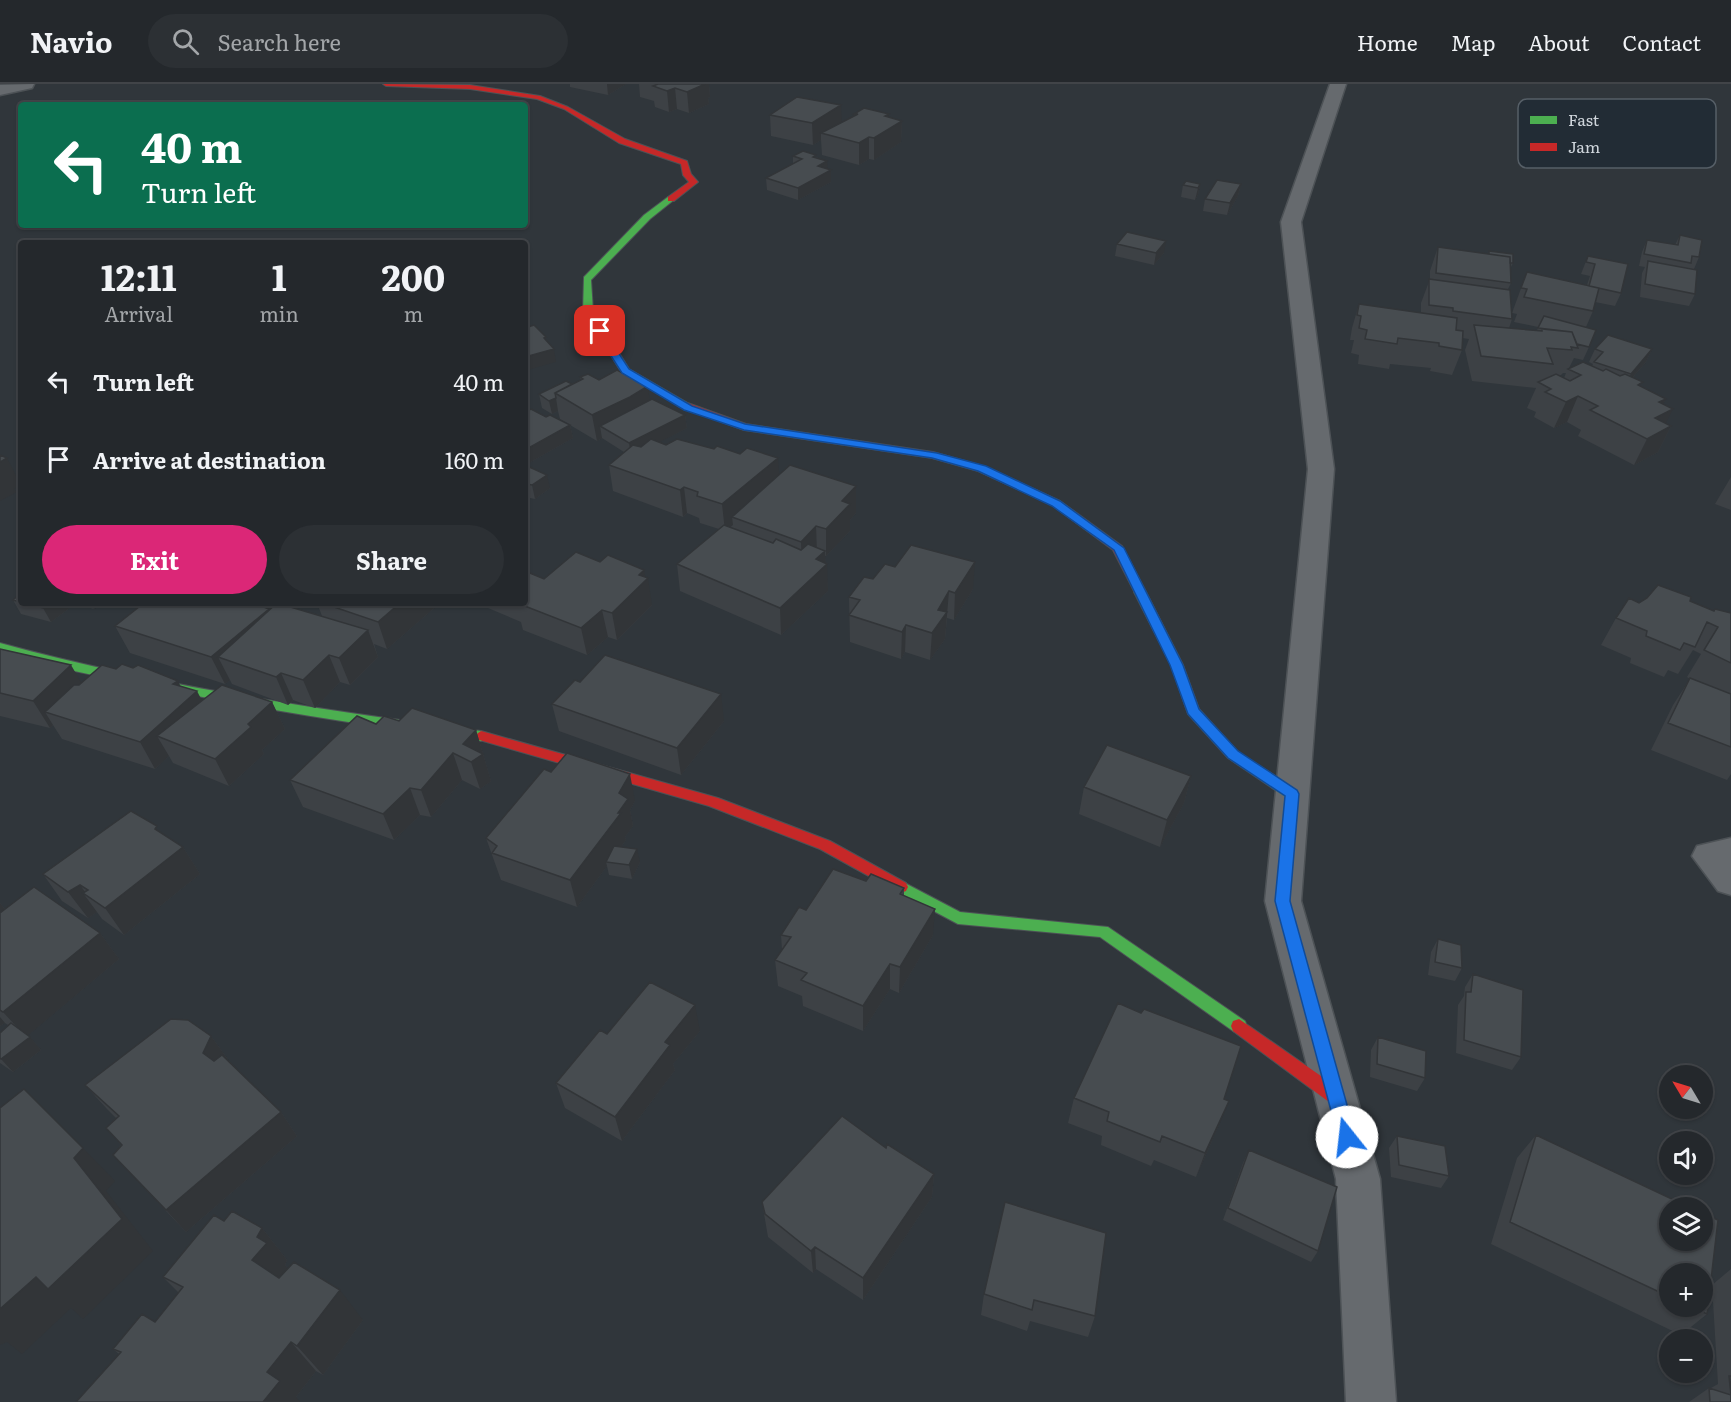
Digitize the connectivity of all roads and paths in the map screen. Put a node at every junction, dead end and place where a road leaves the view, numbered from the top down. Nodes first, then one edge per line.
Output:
1 (26, 84) edge
2 (386, 84) edge
3 (1338, 84) edge
4 (0, 90) edge
5 (0, 647) edge
6 (1292, 794) junction
7 (1731, 852) edge
8 (1731, 881) edge
9 (1335, 1096) junction
10 (1371, 1402) edge

1 - 4 street
2 - 6 street
3 - 6 street
5 - 9 street
6 - 9 street
7 - 8 street
9 - 10 street

